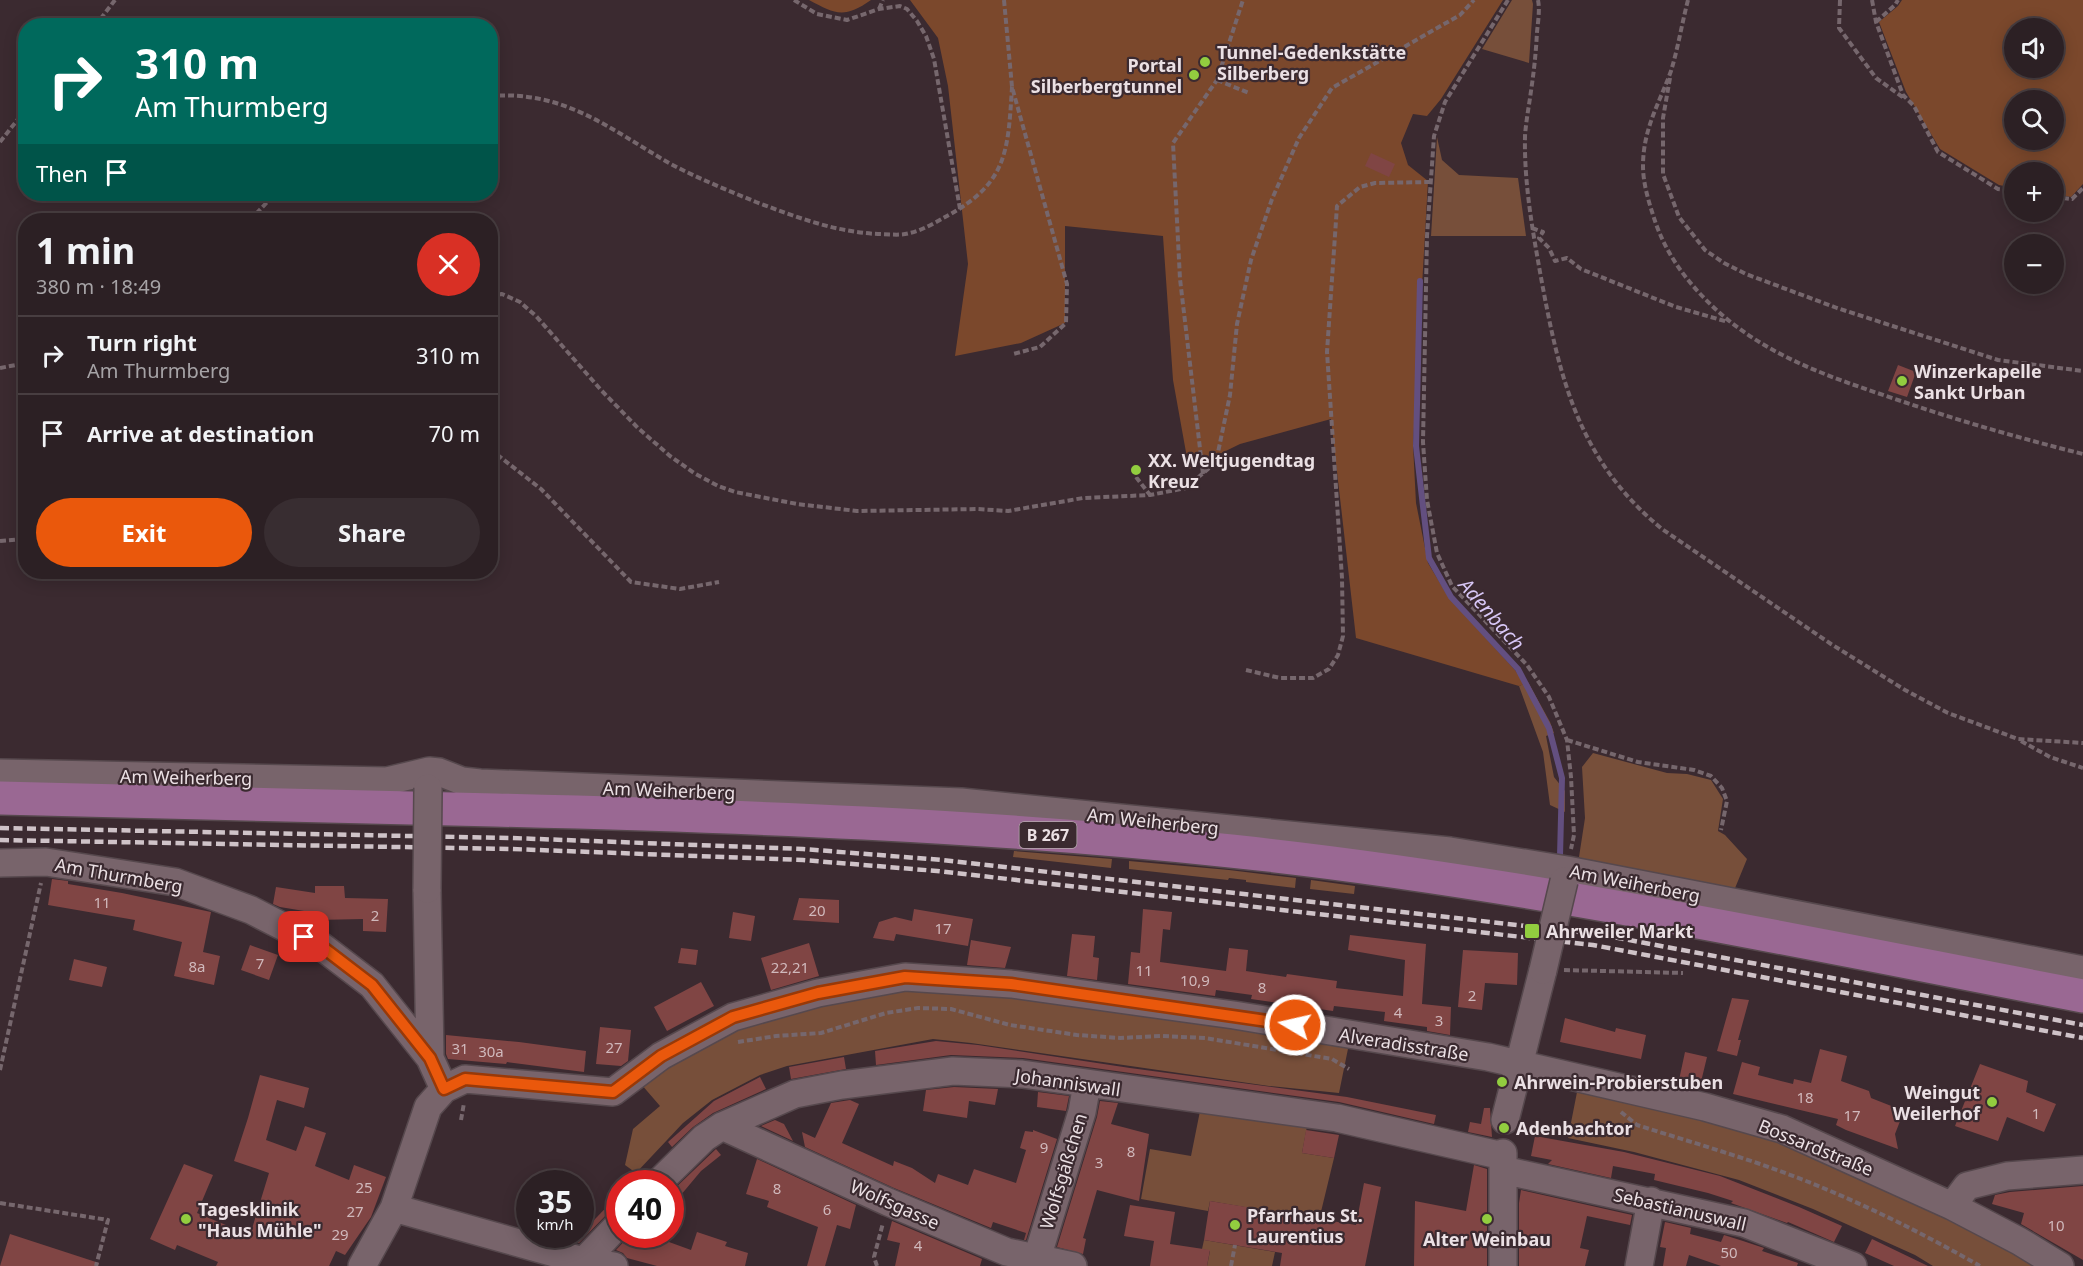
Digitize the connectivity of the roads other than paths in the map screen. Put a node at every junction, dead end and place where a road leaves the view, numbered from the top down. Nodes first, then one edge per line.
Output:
1 (0, 773) edge
2 (428, 779) junction
3 (0, 798) edge
4 (0, 863) edge
5 (1566, 875) junction
6 (2083, 970) edge
7 (2083, 996) edge
8 (430, 1058) junction
9 (1519, 1065) junction
10 (1087, 1084) junction
11 (444, 1089) junction
12 (722, 1126) junction
13 (1503, 1146) junction
14 (671, 1170) edge
15 (2083, 1170) edge
16 (1651, 1201) junction
17 (1952, 1206) junction
18 (394, 1208) junction
19 (606, 1238) edge
20 (1037, 1258) junction
21 (581, 1264) edge
22 (362, 1266) edge
23 (614, 1266) edge
24 (1073, 1266) edge
25 (1503, 1266) edge
26 (1639, 1266) edge
27 (1853, 1266) edge
28 (2060, 1266) edge

1 - 2 street, Am Weiherberg
2 - 5 street, Am Weiherberg
2 - 8 street, bridge
3 - 7 main road, B 267
4 - 8 street, Am Thurmberg
5 - 6 street, Am Weiherberg
5 - 9 street, bridge
8 - 11 street, Am Thurmberg
9 - 11 street, Alveradisstraße
9 - 13 street
9 - 17 street, Bossardstraße
10 - 12 street, Johanniswall
10 - 13 street, Johanniswall
10 - 20 street, Wolfsgäßchen
11 - 18 street
12 - 14 street, Johanniswall
12 - 20 street, Wolfsgasse
13 - 16 street, Sebastianuswall
13 - 25 street
15 - 17 street
16 - 26 street
16 - 27 street, Sebastianuswall
17 - 28 street, Bossardstraße
18 - 21 street
18 - 22 street
19 - 21 street
20 - 24 street, Wolfsgasse
21 - 23 street

